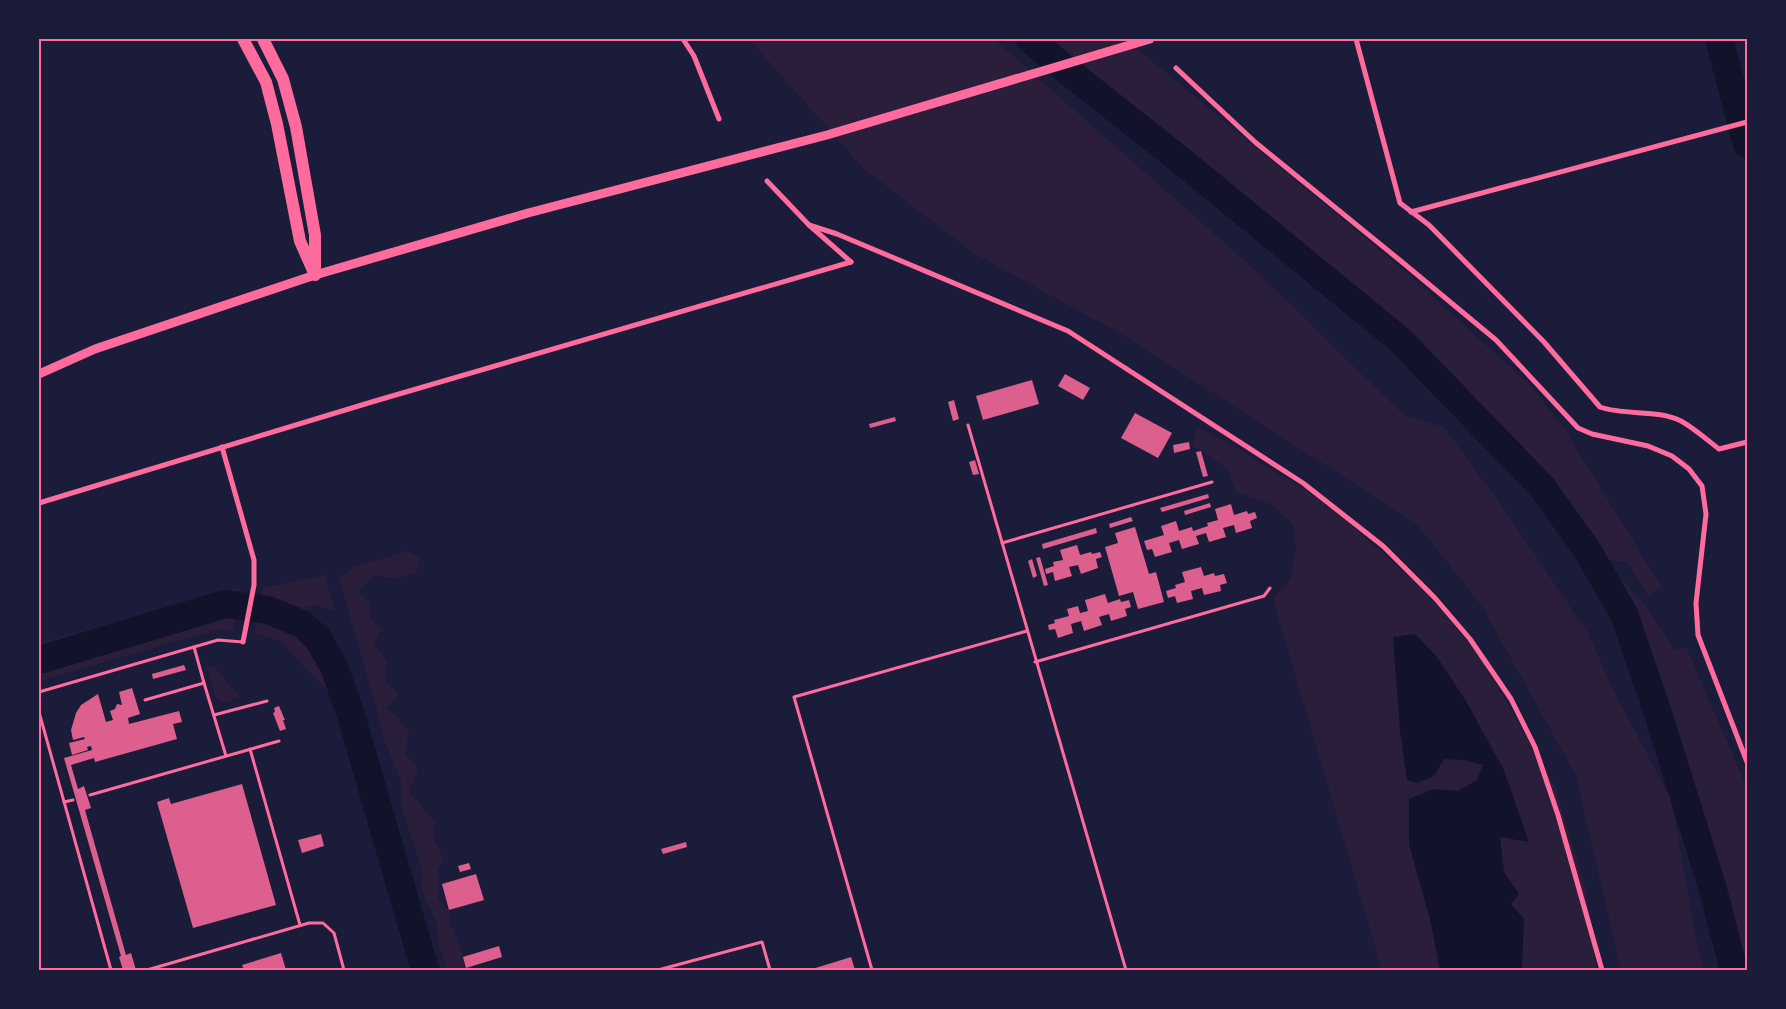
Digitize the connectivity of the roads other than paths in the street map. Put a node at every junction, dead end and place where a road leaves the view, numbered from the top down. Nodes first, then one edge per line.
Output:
1 (242, 39) edge
2 (263, 39) edge
3 (683, 39) edge
4 (1356, 39) edge
5 (1146, 40) edge
6 (1176, 68) dead end
7 (719, 119) dead end
8 (1747, 122) edge
9 (767, 181) dead end
10 (1411, 212) junction
11 (809, 225) junction
12 (315, 275) junction
13 (39, 374) edge
14 (968, 425) dead end
15 (1747, 442) edge
16 (222, 447) junction
17 (1212, 482) dead end
18 (39, 503) edge
19 (1002, 543) junction
20 (1270, 588) dead end
21 (1027, 631) junction
22 (243, 642) joint
23 (194, 646) junction
24 (1036, 662) junction
25 (204, 683) junction
26 (39, 692) edge
27 (145, 700) dead end
28 (267, 701) dead end
29 (39, 712) edge
30 (214, 715) junction
31 (41, 728) edge
32 (280, 741) dead end
33 (250, 749) junction
34 (226, 756) junction
35 (1747, 762) edge
36 (90, 794) dead end
37 (74, 800) dead end
38 (64, 802) junction
39 (300, 926) junction
40 (112, 970) edge
41 (147, 970) edge
42 (344, 970) edge
43 (658, 970) edge
44 (770, 970) edge
45 (872, 970) edge
46 (1126, 970) edge
47 (1602, 970) edge

1 - 12 highway
2 - 12 highway
3 - 7 street
4 - 10 street
5 - 12 street
6 - 35 street
8 - 10 street
9 - 11 street
10 - 15 street
11 - 16 street
11 - 47 street
12 - 13 street
14 - 19 lane
16 - 18 street
16 - 22 street
17 - 19 lane
19 - 21 lane
20 - 24 lane
21 - 24 lane
21 - 45 lane
22 - 23 lane
23 - 25 lane
23 - 26 lane
24 - 46 lane
25 - 27 lane
25 - 30 lane
28 - 30 lane
29 - 31 lane
30 - 34 lane
31 - 38 lane
32 - 33 lane
33 - 34 lane
33 - 39 lane
34 - 36 lane
37 - 38 lane
38 - 40 lane
39 - 41 lane
39 - 42 lane
43 - 44 lane

